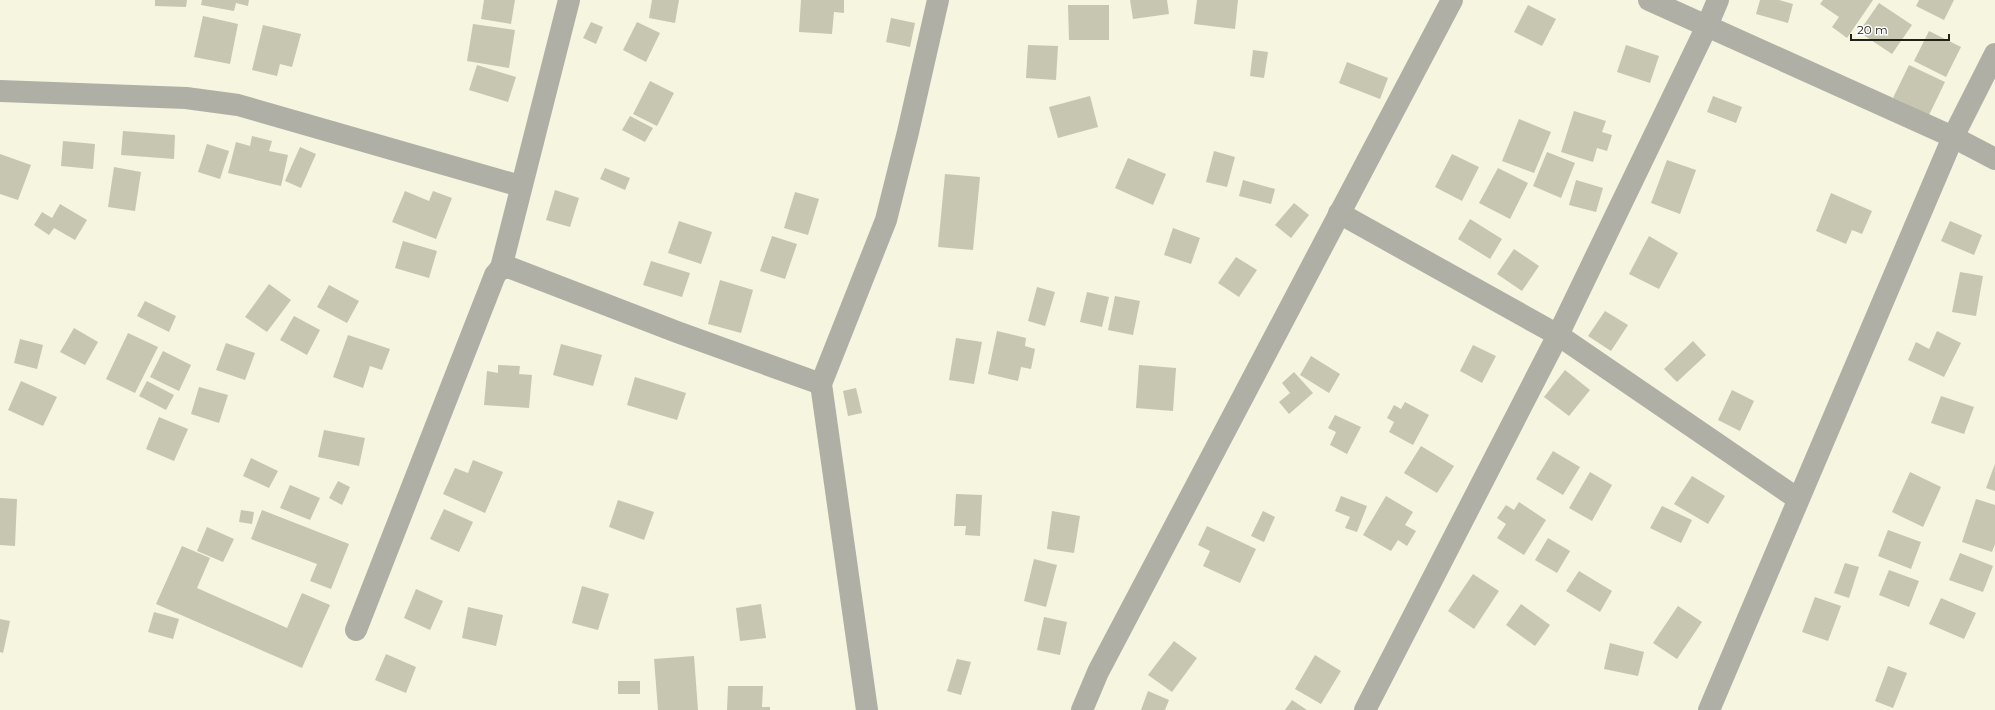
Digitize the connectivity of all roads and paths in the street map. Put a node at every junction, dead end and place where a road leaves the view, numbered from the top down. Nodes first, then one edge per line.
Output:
1 (568, 0) edge
2 (938, 0) edge
3 (1452, 0) edge
4 (1649, 0) edge
5 (1718, 0) edge
6 (1707, 26) junction
7 (1995, 54) edge
8 (0, 91) edge
9 (1953, 137) junction
10 (1995, 158) edge
11 (520, 186) junction
12 (1339, 213) junction
13 (501, 268) junction
14 (1558, 335) junction
15 (821, 384) junction
16 (1798, 499) junction
17 (356, 630) dead end
18 (867, 710) edge
19 (1082, 710) edge
20 (1365, 710) edge
21 (1709, 710) edge

1 - 11 street
2 - 15 street
3 - 12 street
4 - 6 street
5 - 6 street
6 - 9 street
6 - 14 street
7 - 9 street
8 - 11 street
9 - 10 street
9 - 16 street
11 - 13 street
12 - 14 street
12 - 19 street
13 - 15 street
13 - 17 street
14 - 16 street
14 - 20 street
15 - 18 street
16 - 21 street

